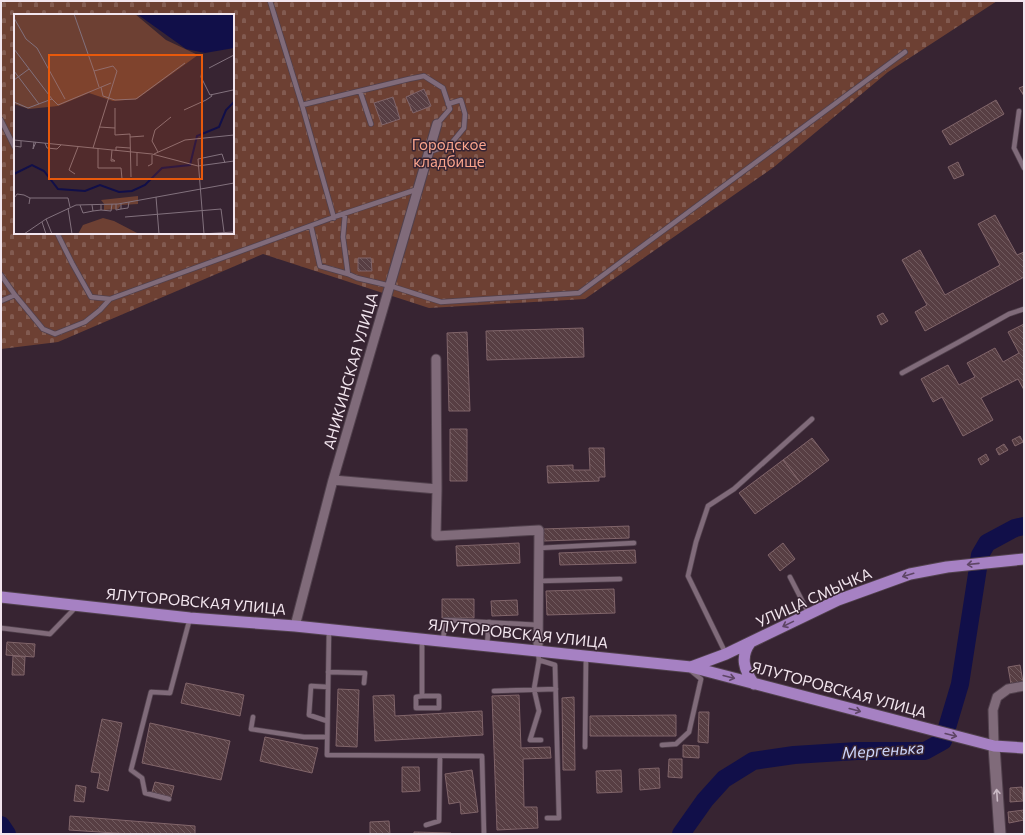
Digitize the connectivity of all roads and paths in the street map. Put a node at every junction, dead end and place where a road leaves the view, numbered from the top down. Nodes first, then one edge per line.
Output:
1 (270, 1) edge
2 (906, 52) dead end
3 (360, 91) junction
4 (448, 104) junction
5 (302, 105) junction
6 (1019, 110) dead end
7 (1, 120) edge
8 (372, 124) dead end
9 (437, 124) joint
10 (14, 146) edge
11 (429, 152) junction
12 (1024, 168) edge
13 (418, 189) junction
14 (345, 214) junction
15 (334, 218) junction
16 (311, 226) junction
17 (58, 234) edge
18 (348, 274) junction
19 (1, 275) edge
20 (391, 286) junction
21 (16, 295) junction
22 (110, 299) junction
23 (1, 301) edge
24 (1024, 309) edge
25 (436, 360) dead end
26 (902, 373) dead end
27 (812, 419) dead end
28 (333, 480) junction
29 (437, 489) junction
30 (634, 543) dead end
31 (539, 548) junction
32 (1024, 559) edge
33 (790, 577) dead end
34 (620, 579) dead end
35 (539, 581) junction
36 (1, 597) edge
37 (78, 606) junction
38 (809, 614) junction
39 (190, 618) junction
40 (489, 622) junction
41 (538, 625) junction
42 (295, 626) junction
43 (1, 628) edge
44 (329, 630) junction
45 (422, 640) junction
46 (443, 642) junction
47 (750, 643) junction
48 (487, 646) junction
49 (726, 654) junction
50 (539, 656) junction
51 (586, 656) junction
52 (688, 667) junction
53 (328, 672) junction
54 (364, 682) dead end
55 (754, 684) junction
56 (1024, 686) edge
57 (328, 687) junction
58 (534, 689) junction
59 (556, 689) junction
60 (494, 691) dead end
61 (422, 696) junction
62 (253, 717) dead end
63 (327, 721) junction
64 (327, 737) junction
65 (541, 740) dead end
66 (662, 745) dead end
67 (994, 746) junction
68 (585, 747) dead end
69 (1024, 748) edge
70 (440, 756) junction
71 (169, 799) dead end
72 (547, 818) dead end
73 (426, 825) dead end
74 (484, 834) edge
75 (1000, 834) edge

1 - 5 lane
2 - 20 lane
3 - 4 lane
3 - 5 lane
3 - 8 lane
4 - 9 lane
4 - 11 lane
5 - 15 lane
6 - 12 lane
7 - 10 lane
9 - 11 street, АНИКИНСКАЯ УЛИЦА
11 - 13 street, АНИКИНСКАЯ УЛИЦА
13 - 14 lane
13 - 20 street, АНИКИНСКАЯ УЛИЦА
14 - 15 lane
14 - 18 lane
15 - 16 lane
16 - 18 lane
16 - 22 lane
17 - 22 lane
18 - 20 lane
19 - 21 lane
20 - 28 street, АНИКИНСКАЯ УЛИЦА
21 - 22 lane
21 - 23 lane
24 - 26 lane
25 - 29 street
27 - 49 lane
28 - 29 street
28 - 42 street, АНИКИНСКАЯ УЛИЦА
29 - 31 street
30 - 31 lane
31 - 35 street
32 -> 38 main road, УЛИЦА СМЫЧКА
33 - 38 lane
34 - 35 lane
35 - 41 street
36 - 37 main road, ЯЛУТОРОВСКАЯ УЛИЦА
37 - 39 main road, ЯЛУТОРОВСКАЯ УЛИЦА
37 - 43 lane
38 -> 47 main road, УЛИЦА СМЫЧКА
39 - 42 main road, ЯЛУТОРОВСКАЯ УЛИЦА
39 - 71 lane
40 - 41 lane
40 - 46 lane
40 - 48 lane
41 - 50 street
42 - 44 main road, ЯЛУТОРОВСКАЯ УЛИЦА
44 - 45 main road, ЯЛУТОРОВСКАЯ УЛИЦА
44 - 53 lane
45 - 46 main road, ЯЛУТОРОВСКАЯ УЛИЦА
45 - 61 lane
46 - 48 main road, ЯЛУТОРОВСКАЯ УЛИЦА
47 - 49 main road, УЛИЦА СМЫЧКА
47 - 55 main road
48 - 50 main road, ЯЛУТОРОВСКАЯ УЛИЦА
49 - 52 main road, УЛИЦА СМЫЧКА
50 - 51 main road, ЯЛУТОРОВСКАЯ УЛИЦА
50 - 58 lane
50 - 59 lane
51 - 52 main road, ЯЛУТОРОВСКАЯ УЛИЦА
51 - 68 lane
52 -> 55 main road, ЯЛУТОРОВСКАЯ УЛИЦА
52 - 66 lane
53 - 54 lane
53 - 57 lane
55 -> 67 main road, ЯЛУТОРОВСКАЯ УЛИЦА
56 - 67 street
57 - 63 lane
57 - 63 lane
58 - 59 lane
58 - 60 lane
58 - 65 lane
59 - 72 lane
61 - 61 lane
62 - 64 lane
63 - 64 lane
64 - 70 lane
67 - 69 main road, ЯЛУТОРОВСКАЯ УЛИЦА
75 -> 67 street
70 - 73 lane
70 - 74 lane

